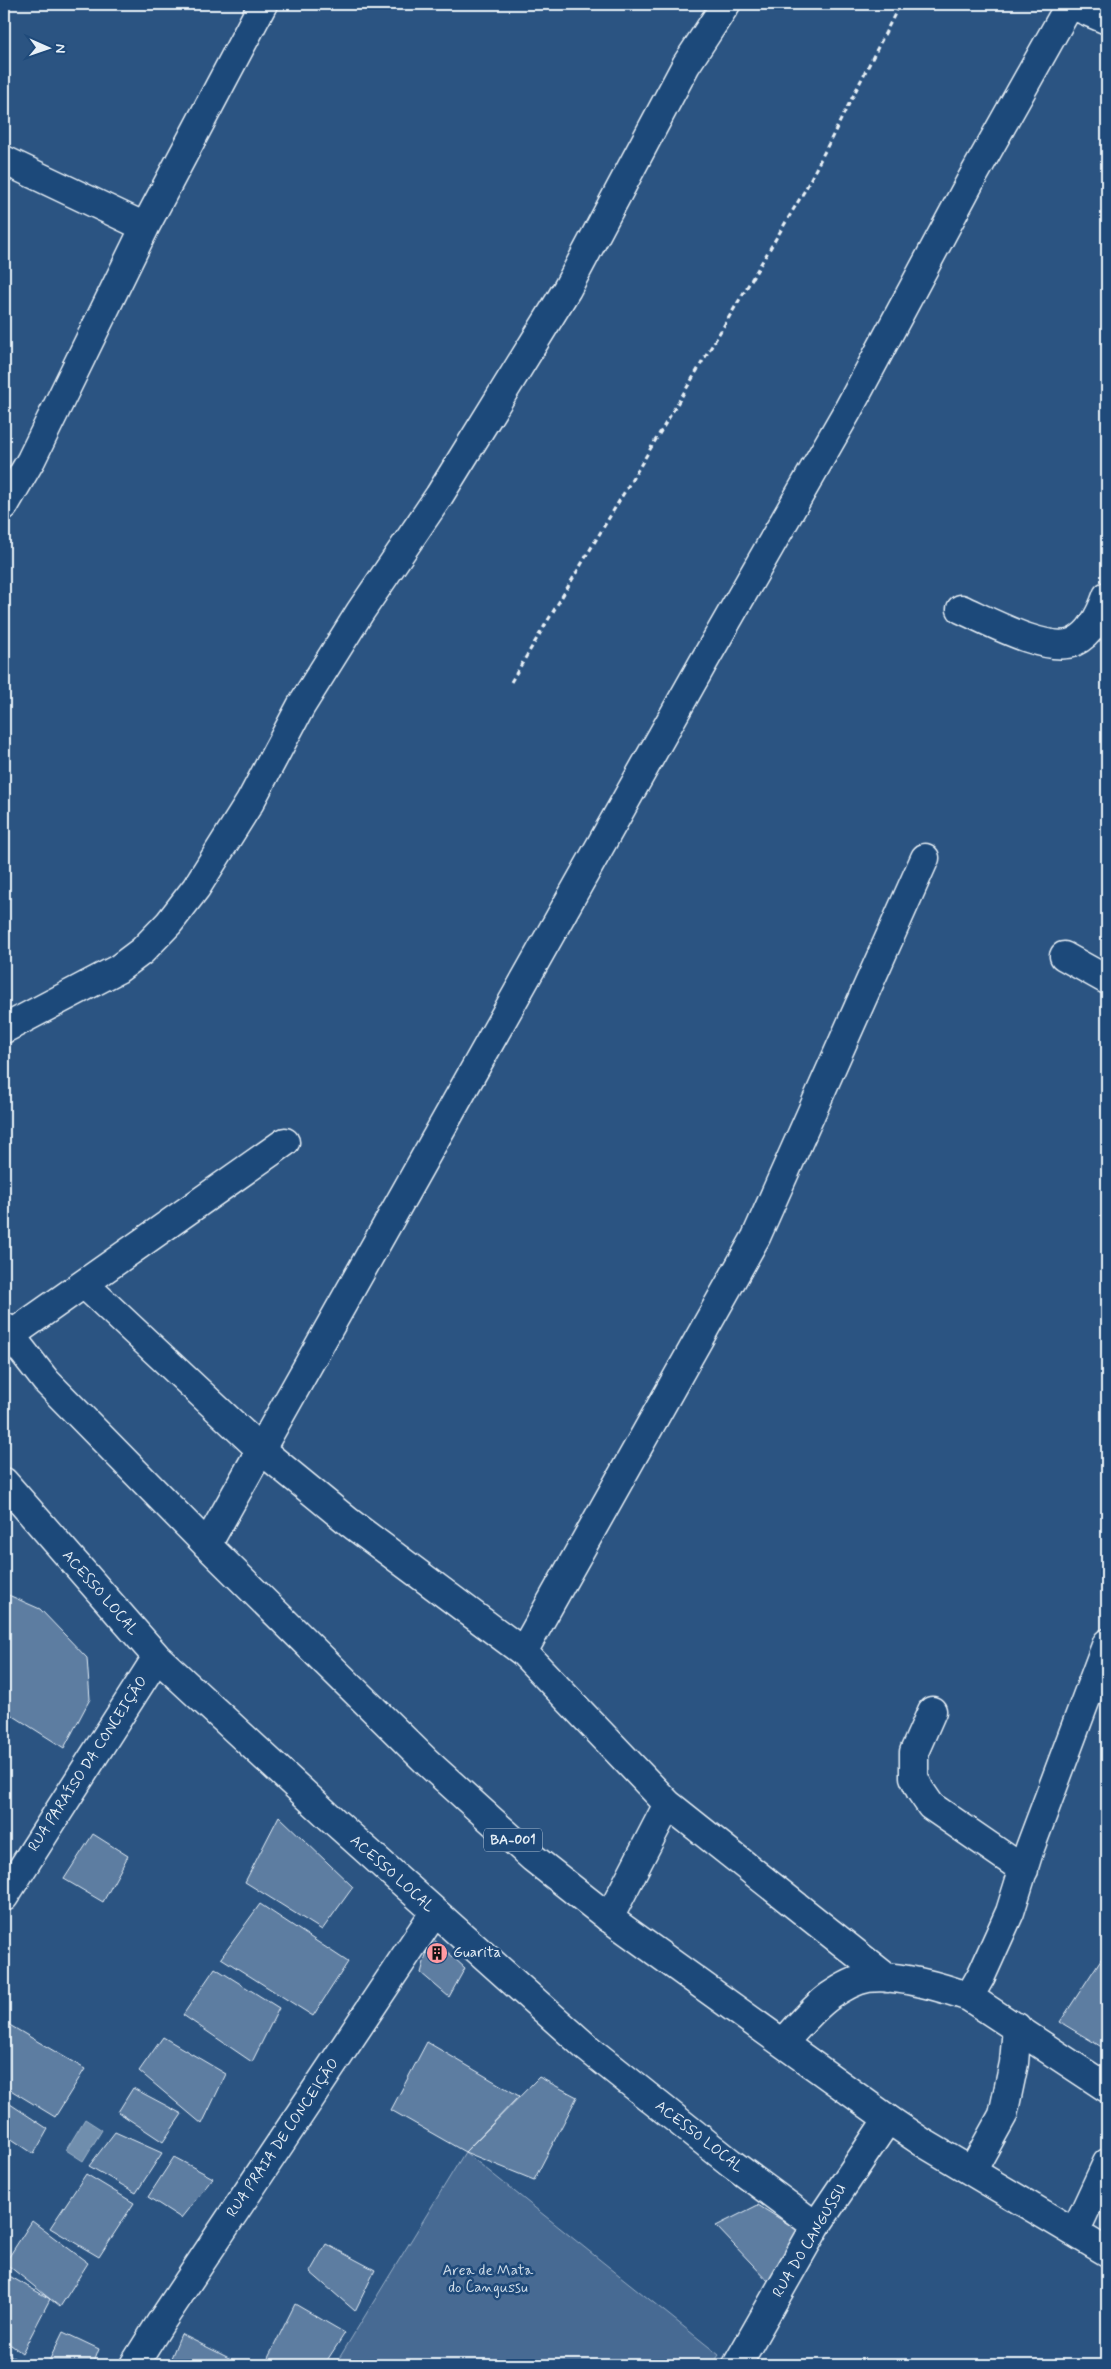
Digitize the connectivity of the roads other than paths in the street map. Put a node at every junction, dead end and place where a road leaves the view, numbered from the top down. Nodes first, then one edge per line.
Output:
1 (263, 4) edge
2 (726, 4) edge
3 (1070, 4) edge
4 (1107, 20) edge
5 (4, 160) edge
6 (145, 226) junction
7 (4, 506) edge
8 (1106, 607) edge
9 (961, 609) dead end
10 (925, 858) dead end
11 (1064, 956) dead end
12 (1107, 980) edge
13 (4, 1028) edge
14 (285, 1142) dead end
15 (84, 1284) junction
16 (7, 1331) edge
17 (260, 1449) junction
18 (4, 1482) edge
19 (207, 1545) junction
20 (1107, 1643) edge
21 (523, 1652) junction
22 (157, 1657) junction
23 (932, 1710) dead end
24 (668, 1804) junction
25 (1024, 1870) junction
26 (4, 1897) edge
27 (434, 1913) junction
28 (609, 1918) junction
29 (887, 1978) junction
30 (969, 1997) junction
31 (1017, 2027) junction
32 (784, 2042) junction
33 (1107, 2088) edge
34 (888, 2119) junction
35 (1107, 2163) edge
36 (972, 2171) junction
37 (816, 2226) junction
38 (1075, 2232) junction
39 (1107, 2252) edge
40 (748, 2361) edge
41 (134, 2365) edge

1 - 6 street
2 - 13 street
3 - 4 street
3 - 17 street
5 - 6 street
6 - 7 street
8 - 9 street
10 - 21 street
11 - 12 street
14 - 15 street
15 - 16 street
15 - 17 street
16 - 19 street, BA-001
17 - 19 street
17 - 21 street
18 - 22 street, ACESSO LOCAL
19 - 28 street, BA-001
20 - 25 street
21 - 24 street
22 - 26 street, RUA PARAÍSO DA CONCEIÇÃO
22 - 27 street, ACESSO LOCAL
23 - 25 street
24 - 28 street
24 - 29 street
25 - 30 street
27 - 37 street, ACESSO LOCAL
27 - 41 street, RUA PRAIA DE CONCEIÇÃO
28 - 32 street, BA-001
29 - 30 street
29 - 32 street
30 - 31 street
31 - 33 street
31 - 36 street
32 - 34 street, BA-001
34 - 36 street, BA-001
34 - 37 street, RUA DO CANGUSSU
35 - 38 street
36 - 38 street, BA-001
37 - 40 street, RUA DO CANGUSSU
38 - 39 street, BA-001

